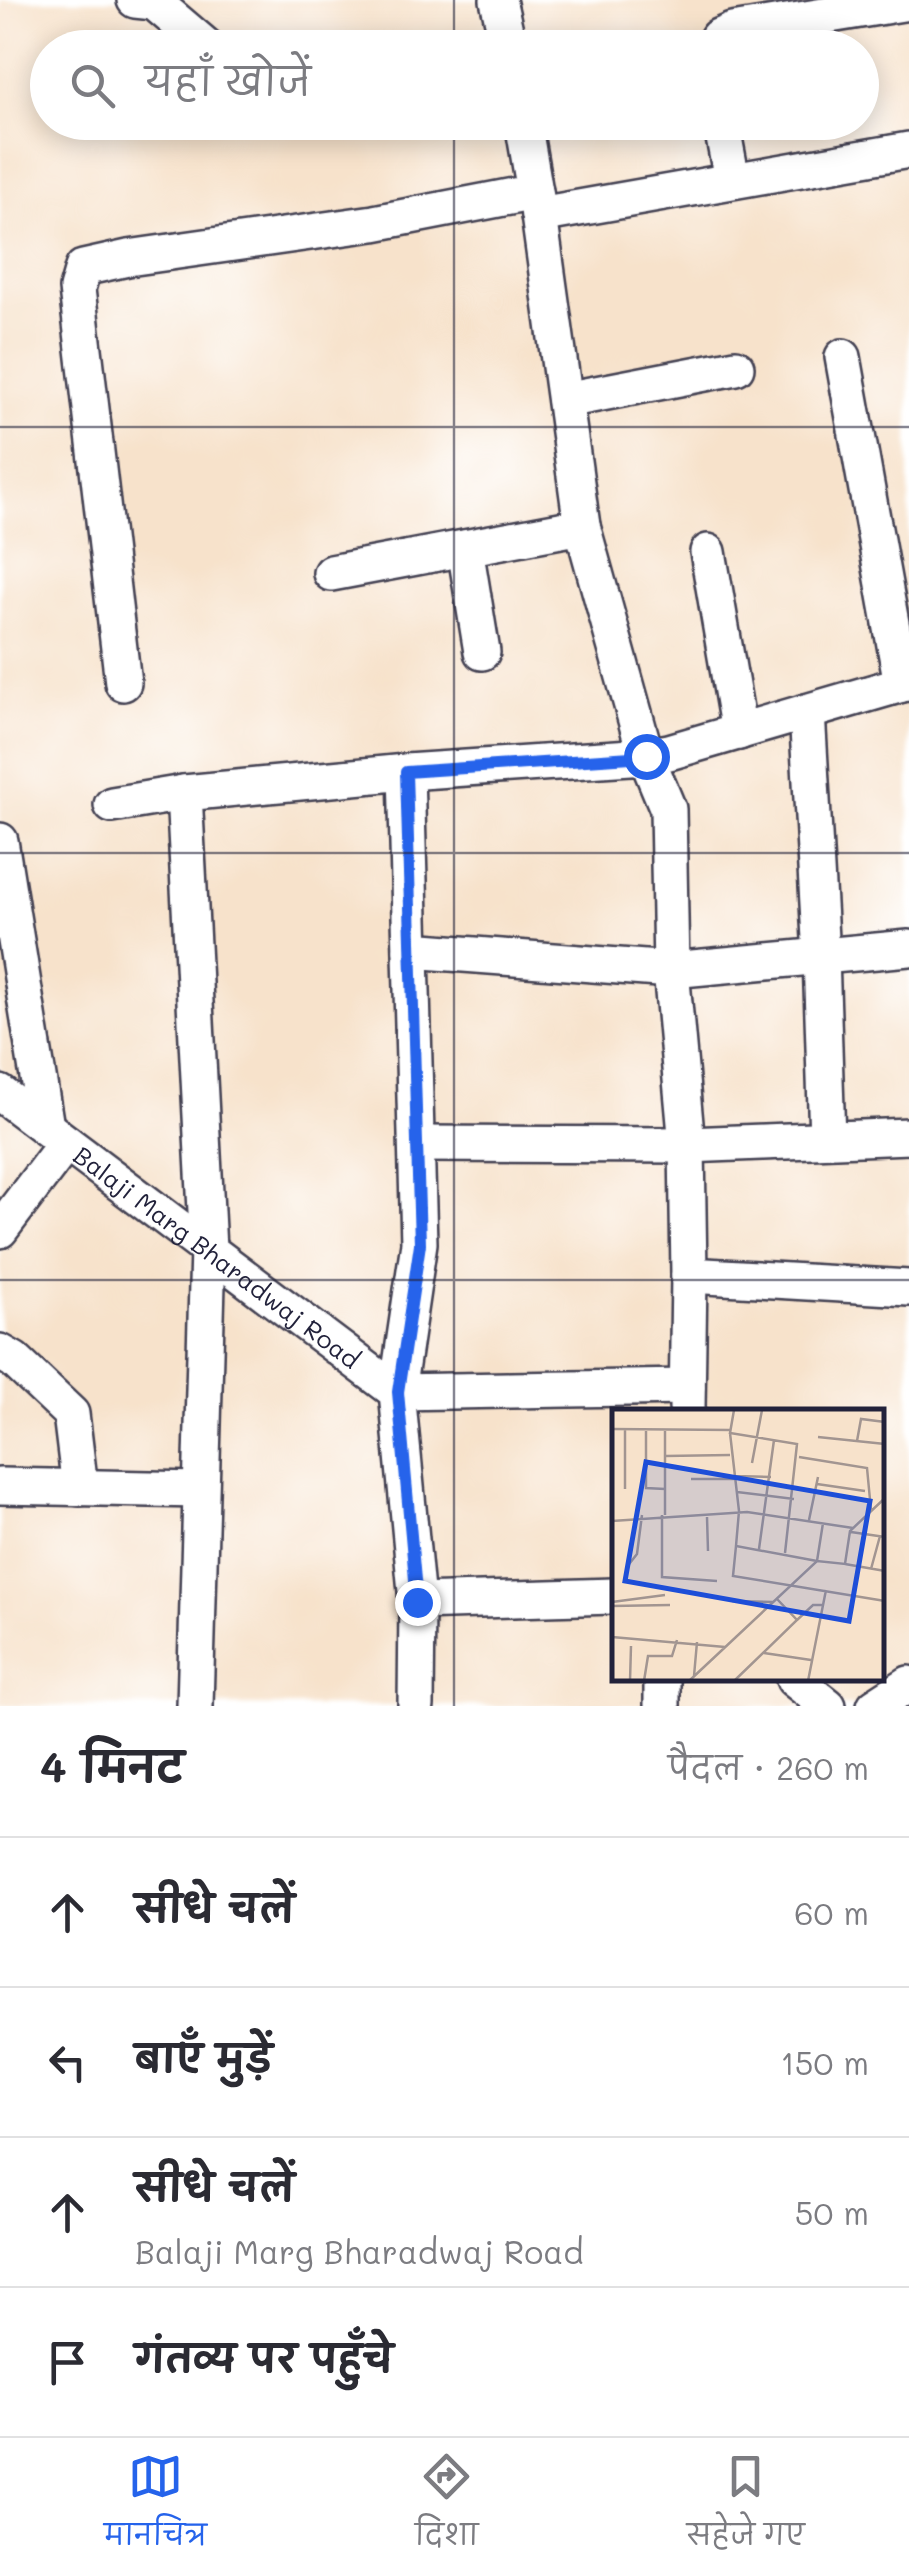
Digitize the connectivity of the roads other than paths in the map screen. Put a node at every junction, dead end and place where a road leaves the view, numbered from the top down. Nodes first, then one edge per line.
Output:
1 (498, 0) edge
2 (148, 1) edge
3 (909, 2) edge
4 (185, 30) edge
5 (499, 30) edge
6 (738, 30) edge
7 (526, 140) edge
8 (724, 140) edge
9 (909, 150) edge
10 (732, 180) junction
11 (537, 204) junction
12 (843, 357) dead end
13 (736, 367) dead end
14 (565, 400) junction
15 (582, 526) junction
16 (464, 548) junction
17 (708, 552) dead end
18 (331, 574) dead end
19 (482, 652) dead end
20 (122, 683) dead end
21 (906, 683) edge
22 (806, 712) junction
23 (738, 732) junction
24 (646, 756) junction
25 (406, 772) junction
26 (184, 793) junction
27 (112, 805) dead end
28 (0, 841) edge
29 (909, 948) edge
30 (411, 950) junction
31 (821, 956) junction
32 (671, 970) junction
33 (0, 1093) edge
34 (56, 1135) junction
35 (909, 1136) edge
36 (828, 1140) junction
37 (417, 1144) junction
38 (687, 1145) junction
39 (0, 1230) edge
40 (208, 1249) junction
41 (688, 1275) junction
42 (909, 1288) edge
43 (0, 1352) edge
44 (398, 1392) junction
45 (687, 1399) edge
46 (0, 1486) edge
47 (80, 1488) junction
48 (200, 1490) junction
49 (612, 1596) edge
50 (417, 1602) junction
51 (798, 1681) edge
52 (909, 1684) edge
53 (195, 1706) edge
54 (416, 1706) edge
55 (828, 1706) edge
56 (876, 1706) edge

1 - 5 street
2 - 4 street
3 - 6 street
7 - 11 street
8 - 10 street
9 - 10 street
10 - 11 street
11 - 14 street
11 - 20 street
12 - 21 street
13 - 14 street
14 - 15 street
15 - 16 street
15 - 24 street
16 - 18 street
16 - 19 street
17 - 23 street
21 - 22 street
22 - 23 street
22 - 31 street
23 - 24 street
24 - 25 street
24 - 32 street
25 - 26 street
25 - 30 street
26 - 27 street
26 - 40 street
28 - 34 street
29 - 31 street
30 - 32 street
30 - 37 street
31 - 32 street
31 - 36 street
32 - 38 street
33 - 34 street, Balaji Marg Bharadwaj Road
34 - 39 street
34 - 40 street, Balaji Marg Bharadwaj Road
35 - 36 street
36 - 38 street
37 - 38 street
37 - 44 street
38 - 41 street
40 - 44 street, Balaji Marg Bharadwaj Road
40 - 48 street
41 - 42 street
41 - 45 street
43 - 47 street
44 - 45 street
44 - 50 street
46 - 47 street
47 - 48 street
48 - 53 street
49 - 50 street
50 - 54 street
51 - 55 street
52 - 56 street

